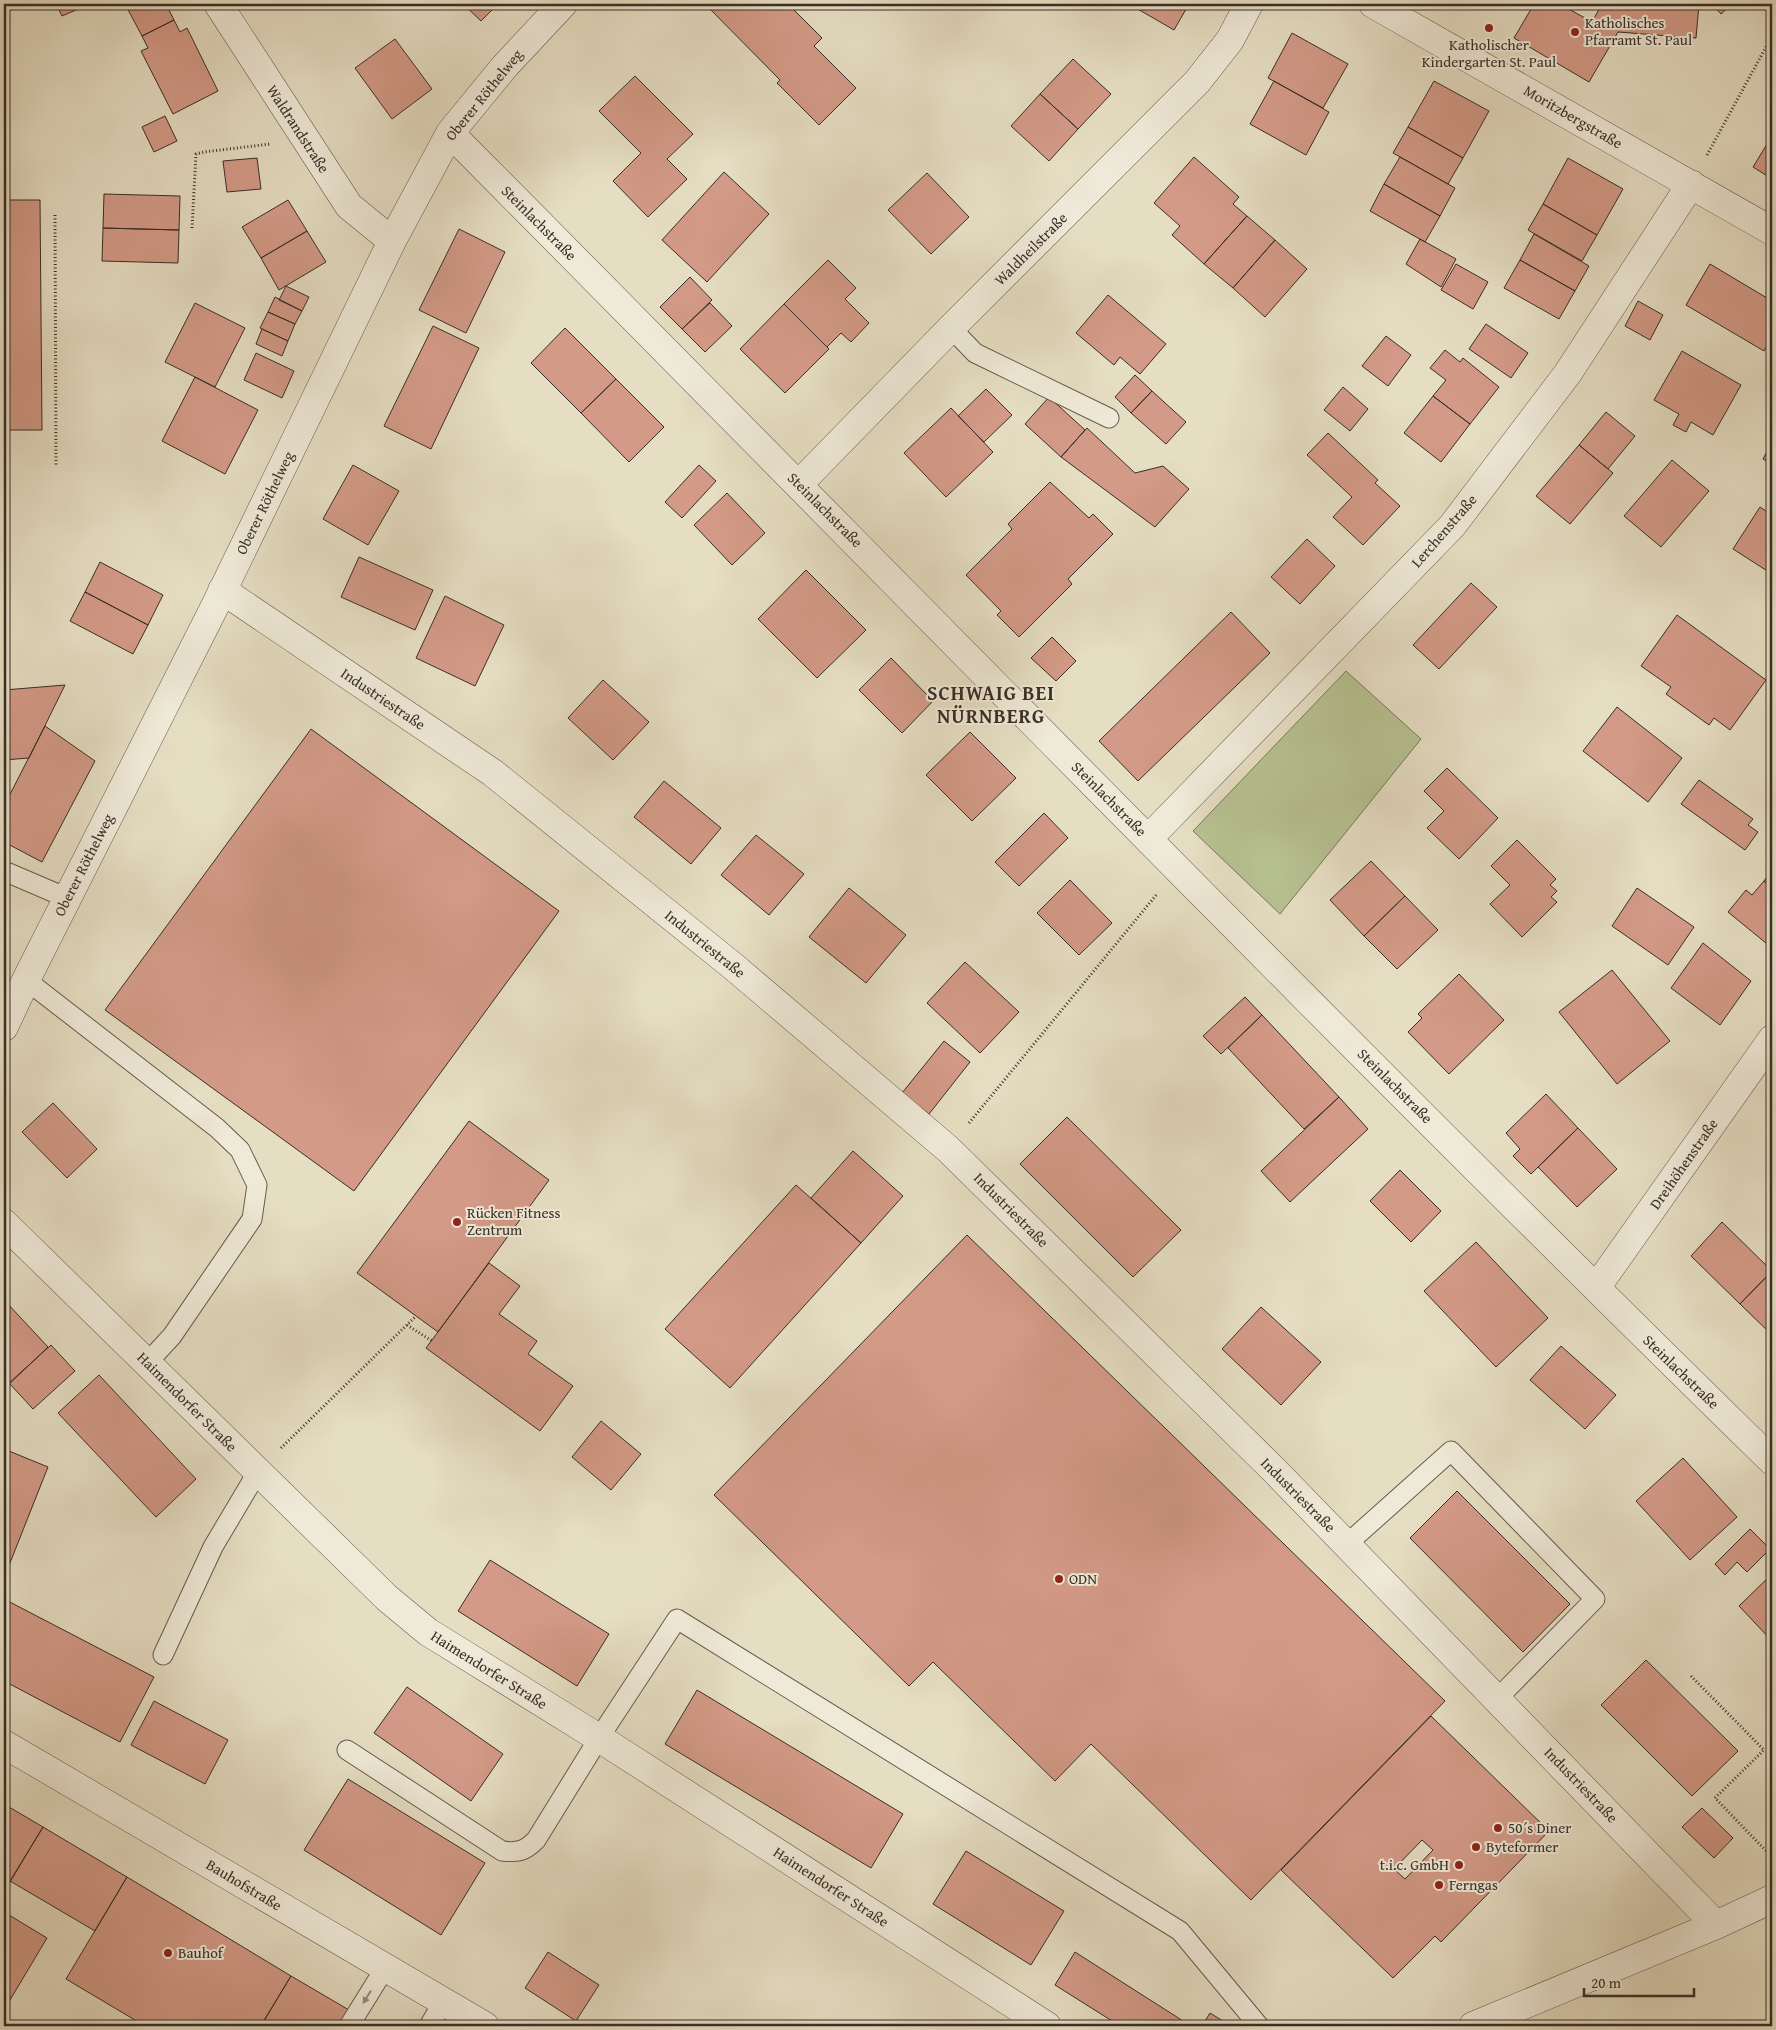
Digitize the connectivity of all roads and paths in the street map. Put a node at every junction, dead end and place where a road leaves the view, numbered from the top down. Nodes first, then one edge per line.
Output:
1 (218, 4) edge
2 (563, 4) edge
3 (1249, 4) edge
4 (1374, 4) edge
5 (1772, 36) edge
6 (450, 133) junction
7 (305, 139) junction
8 (1691, 184) junction
9 (55, 214) dead end
10 (192, 228) dead end
11 (1772, 231) edge
12 (392, 241) junction
13 (951, 328) junction
14 (1109, 418) dead end
15 (56, 465) dead end
16 (799, 484) junction
17 (222, 590) junction
18 (1148, 839) junction
19 (1178, 868) junction
20 (4, 871) edge
21 (67, 898) junction
22 (26, 980) junction
23 (4, 1027) edge
24 (1772, 1039) edge
25 (948, 1149) junction
26 (4, 1223) edge
27 (1596, 1288) junction
28 (416, 1316) dead end
29 (407, 1324) junction
30 (432, 1341) dead end
31 (147, 1363) junction
32 (1772, 1461) edge
33 (258, 1471) junction
34 (1346, 1544) junction
35 (163, 1655) dead end
36 (1691, 1676) dead end
37 (1497, 1699) junction
38 (599, 1738) junction
39 (4, 1744) edge
40 (347, 1750) dead end
41 (1772, 1857) edge
42 (1772, 1899) edge
43 (1716, 1925) junction
44 (385, 1968) junction
45 (443, 2002) junction
46 (349, 2026) edge
47 (429, 2026) edge
48 (485, 2026) edge
49 (1046, 2026) edge
50 (1260, 2026) edge
51 (1474, 2026) edge

1 - 7 street, Waldrandstraße
2 - 6 street, Oberer Röthelweg
3 - 13 street, Waldheilstraße
4 - 8 street, Moritzbergstraße
5 - 8 path
6 - 12 street, Oberer Röthelweg
6 - 16 street, Steinlachstraße
7 - 10 path
7 - 12 street, Waldrandstraße
8 - 11 street, Moritzbergstraße
8 - 18 street, Lerchenstraße
9 - 15 path
12 - 17 street, Oberer Röthelweg
13 - 14 lane
13 - 16 street, Waldheilstraße
16 - 18 street, Steinlachstraße
17 - 21 street, Oberer Röthelweg
17 - 25 street, Industriestraße
18 - 19 street, Steinlachstraße
19 - 25 path
19 - 27 street, Steinlachstraße
20 - 21 lane
21 - 22 street, Oberer Röthelweg
22 - 23 street, Oberer Röthelweg
22 - 31 lane
24 - 27 street, Dreihöhenstraße
25 - 34 street, Industriestraße
26 - 31 street, Haimendorfer Straße
27 - 32 street, Steinlachstraße
28 - 29 path
29 - 30 path
29 - 33 path
31 - 33 street, Haimendorfer Straße
33 - 35 lane
33 - 38 street, Haimendorfer Straße
34 - 37 street, Industriestraße
34 - 37 lane
36 - 41 path
37 - 43 street, Industriestraße
38 - 40 lane
38 - 49 street, Haimendorfer Straße
38 - 50 lane
39 - 44 street, Bauhofstraße
42 - 43 street
43 - 51 street
44 - 45 street, Bauhofstraße
44 -> 46 lane
45 - 47 lane
45 - 48 street, Bauhofstraße

